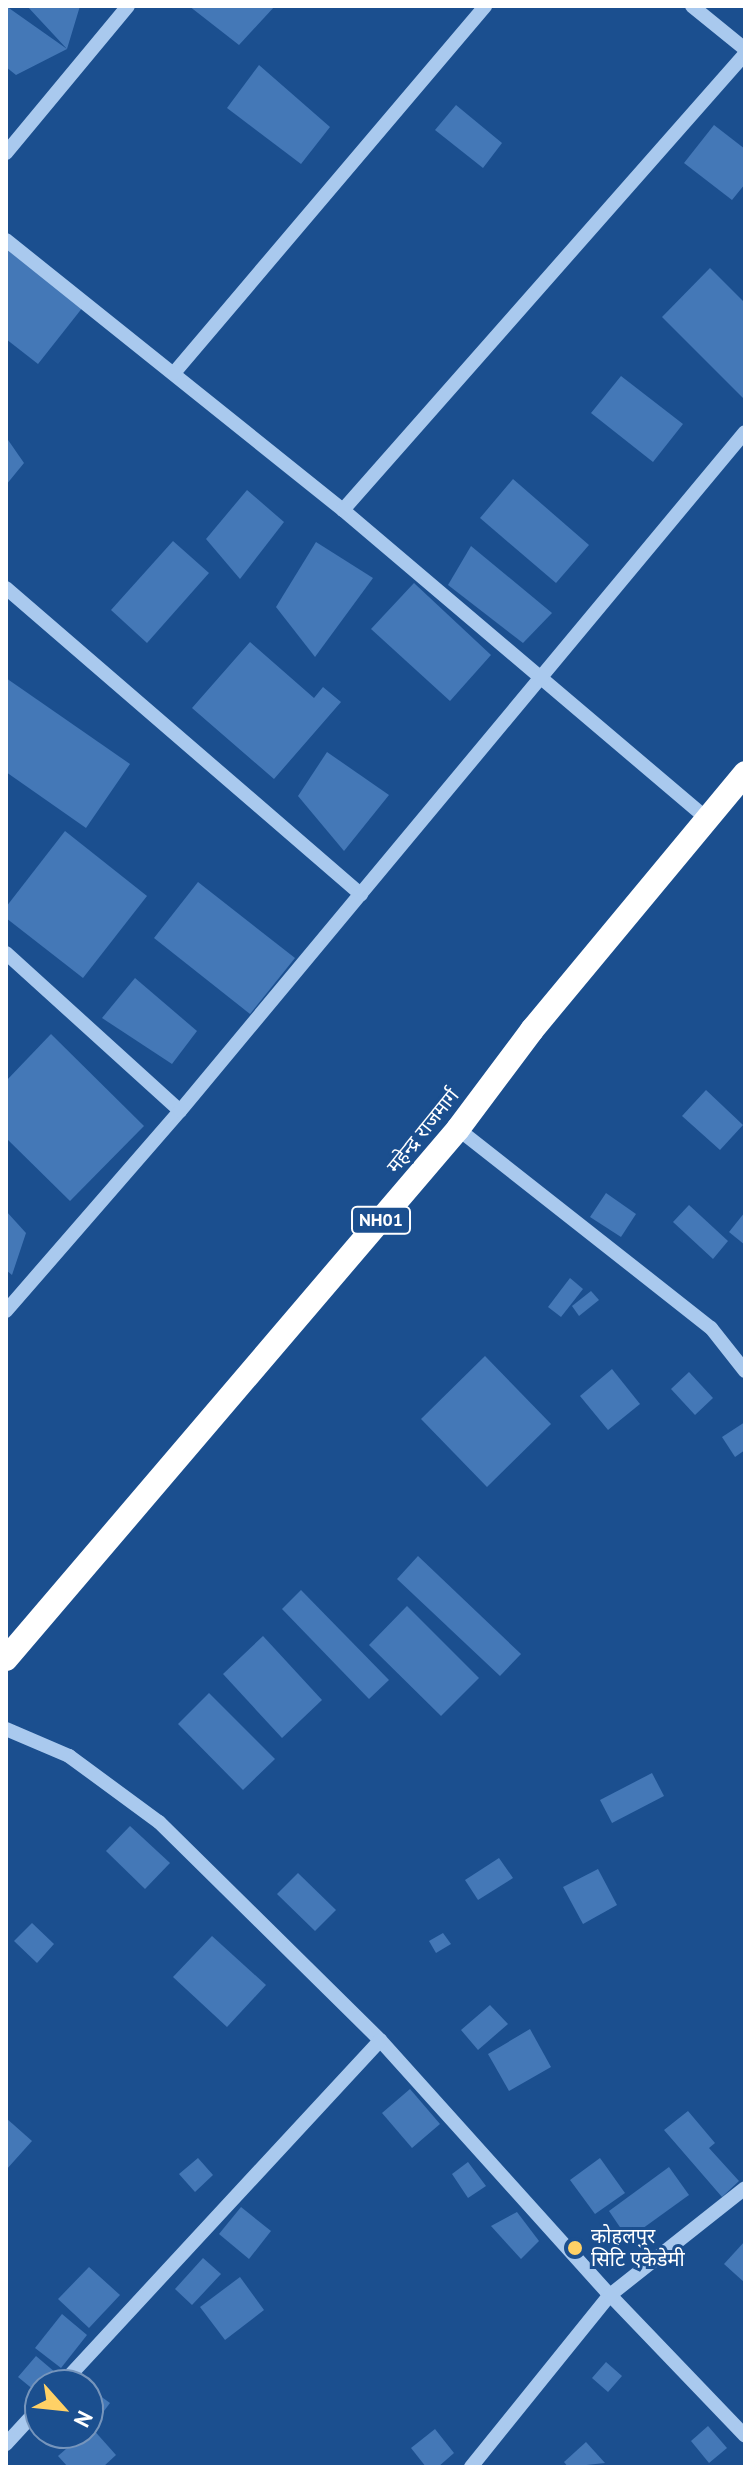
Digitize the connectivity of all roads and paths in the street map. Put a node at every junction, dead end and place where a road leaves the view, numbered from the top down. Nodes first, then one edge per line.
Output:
1 (128, 6) edge
2 (485, 6) edge
3 (692, 6) edge
4 (745, 52) edge
5 (6, 153) edge
6 (6, 240) edge
7 (174, 373) junction
8 (745, 432) edge
9 (343, 510) junction
10 (6, 588) edge
11 (540, 680) junction
12 (745, 773) edge
13 (710, 821) junction
14 (361, 894) junction
15 (6, 953) edge
16 (180, 1111) junction
17 (458, 1129) junction
18 (6, 1311) edge
19 (745, 1371) edge
20 (6, 1659) edge
21 (6, 1729) edge
22 (380, 2040) junction
23 (745, 2188) edge
24 (610, 2295) junction
25 (76, 2369) edge
26 (24, 2424) edge
27 (745, 2436) edge
28 (6, 2444) edge
29 (471, 2467) edge

1 - 5 street
2 - 7 street
3 - 4 street
4 - 9 street
6 - 7 street
7 - 9 street
8 - 11 street
9 - 11 street
10 - 14 street
11 - 13 street
11 - 14 street
12 - 13 highway, महेन्द्र राजमार्ग / NH01
13 - 17 highway, महेन्द्र राजमार्ग / NH01
14 - 16 street
15 - 16 street
16 - 18 street
17 - 19 street
17 - 20 highway, महेन्द्र राजमार्ग / NH01
21 - 22 street
22 - 24 street
22 - 25 street
23 - 24 street
24 - 27 street
24 - 29 street
26 - 28 street

